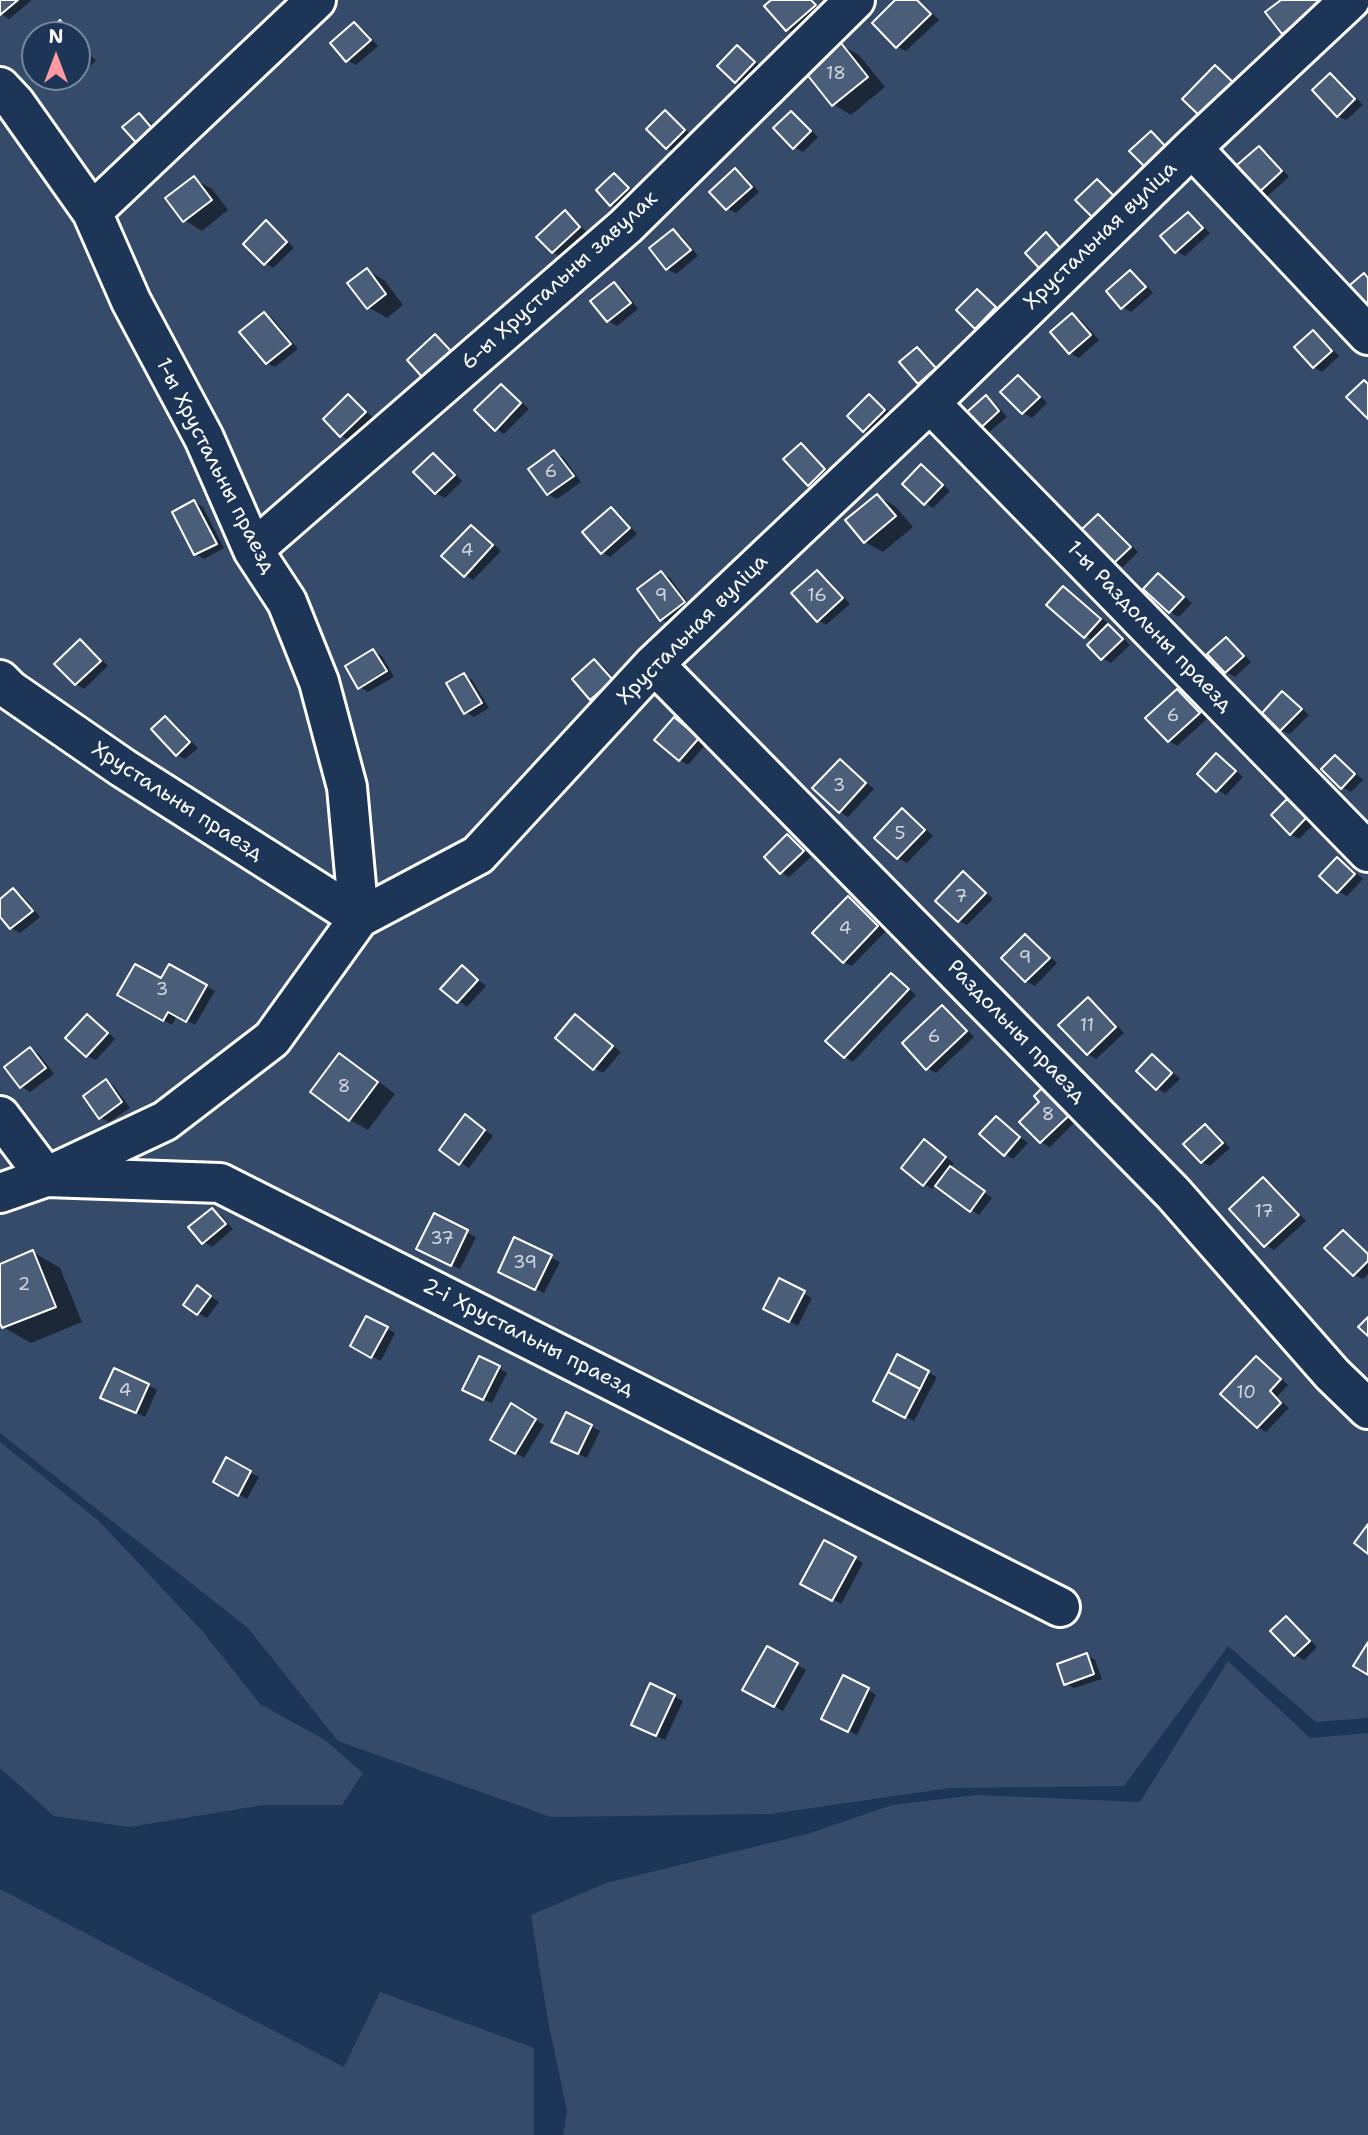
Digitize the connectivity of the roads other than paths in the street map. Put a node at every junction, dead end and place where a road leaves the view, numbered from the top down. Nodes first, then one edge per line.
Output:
1 (316, 0) edge
2 (855, 0) edge
3 (1350, 0) edge
4 (0, 87) edge
5 (1192, 148) junction
6 (92, 212) junction
7 (1368, 335) edge
8 (930, 402) junction
9 (253, 550) junction
10 (654, 664) junction
11 (0, 680) edge
12 (1368, 852) edge
13 (359, 918) junction
14 (0, 1116) edge
15 (46, 1177) junction
16 (0, 1193) edge
17 (1368, 1409) edge
18 (1060, 1607) dead end

1 - 6 street
2 - 9 street, 6-ы Хрустальны завулак
3 - 5 street, Хрустальная вуліца
4 - 6 street, 1-ы Хрустальны праезд
5 - 7 street
5 - 8 street, Хрустальная вуліца
6 - 9 street, 1-ы Хрустальны праезд
8 - 10 street, Хрустальная вуліца
8 - 12 street, 1-ы Раздольны праезд
9 - 13 street, 1-ы Хрустальны праезд
10 - 13 street, Хрустальная вуліца
10 - 17 street, Раздольны праезд
11 - 13 street, Хрустальны праезд
13 - 15 street, Хрустальная вуліца
14 - 15 street
15 - 16 street, Хрустальная вуліца
15 - 18 street, 2-і Хрустальны праезд

